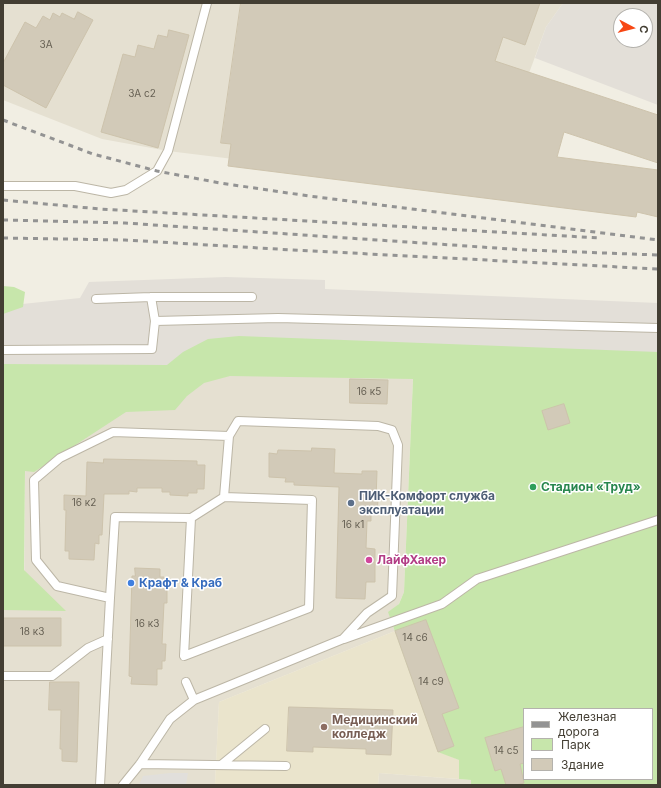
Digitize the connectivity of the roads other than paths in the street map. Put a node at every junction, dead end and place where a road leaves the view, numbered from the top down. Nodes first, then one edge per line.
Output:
1 (207, 3) edge
2 (3, 186) edge
3 (252, 296) dead end
4 (152, 297) junction
5 (96, 299) dead end
6 (155, 321) junction
7 (658, 328) edge
8 (3, 350) edge
9 (229, 436) junction
10 (224, 497) junction
11 (191, 518) junction
12 (658, 520) edge
13 (110, 598) junction
14 (108, 639) junction
15 (343, 639) junction
16 (3, 676) edge
17 (186, 682) dead end
18 (194, 700) junction
19 (265, 729) dead end
20 (140, 764) junction
21 (221, 765) junction
22 (286, 766) dead end
23 (100, 785) edge
24 (123, 785) edge

1 - 2 lane
3 - 4 lane
4 - 5 lane
4 - 6 lane
6 - 7 lane
6 - 8 lane
9 - 10 lane
9 - 13 lane
9 - 15 lane
10 - 11 lane
10 - 11 lane
11 - 13 lane
12 - 15 lane
13 - 14 lane
14 - 16 lane
14 - 23 lane
15 - 18 lane
17 - 18 lane
18 - 20 lane
19 - 21 lane
20 - 21 lane
20 - 24 lane
21 - 22 lane

